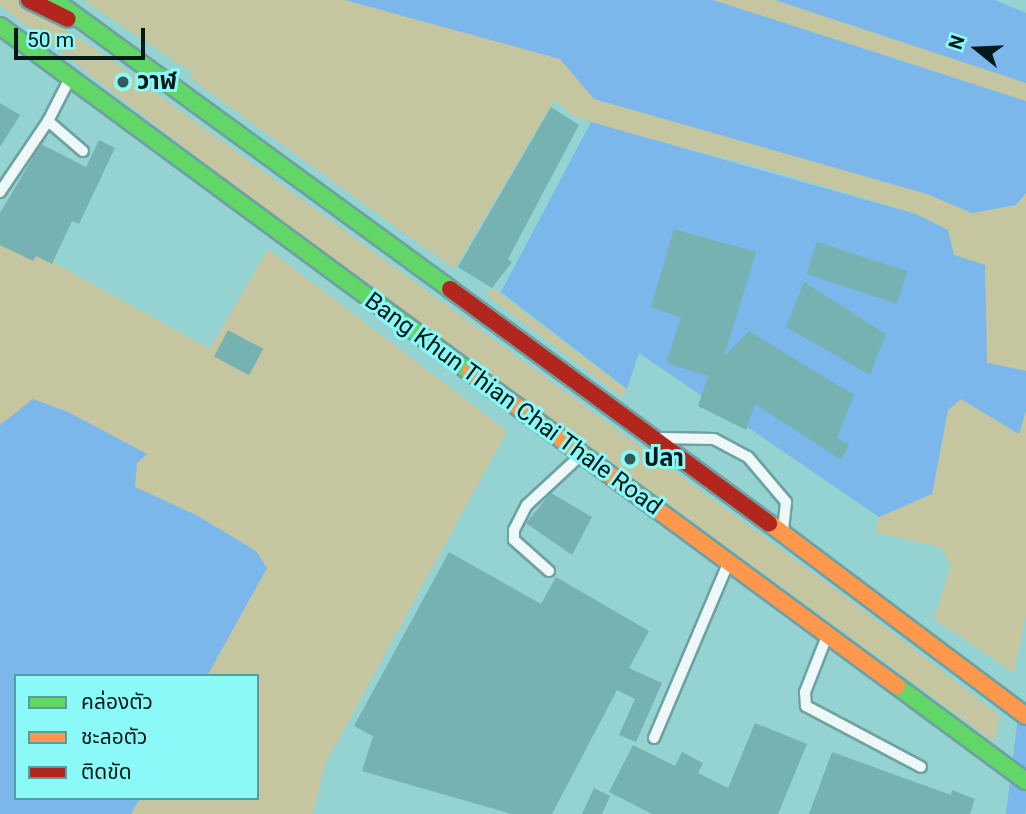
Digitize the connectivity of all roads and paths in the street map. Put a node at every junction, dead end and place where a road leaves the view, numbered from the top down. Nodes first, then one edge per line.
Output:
1 (29, 0) edge
2 (54, 0) edge
3 (0, 26) edge
4 (98, 33) junction
5 (70, 80) junction
6 (48, 121) junction
7 (83, 151) dead end
8 (0, 192) edge
9 (655, 439) junction
10 (580, 456) junction
11 (782, 532) junction
12 (730, 559) junction
13 (549, 571) dead end
14 (828, 632) junction
15 (1026, 716) edge
16 (654, 738) dead end
17 (921, 767) dead end
18 (1026, 781) edge

1 - 4 main road
2 - 4 main road
3 - 5 main road, Bang Khun Thian Chai Thale Road
4 - 9 main road
5 - 6 lane
5 - 10 main road, Bang Khun Thian Chai Thale Road
6 - 7 lane
6 - 8 lane
9 - 11 main road
9 - 11 lane
10 - 12 main road, Bang Khun Thian Chai Thale Road
10 - 13 lane
11 - 15 main road
12 - 14 main road, Bang Khun Thian Chai Thale Road
12 - 16 lane
14 - 17 lane
14 - 18 main road, Bang Khun Thian Chai Thale Road

